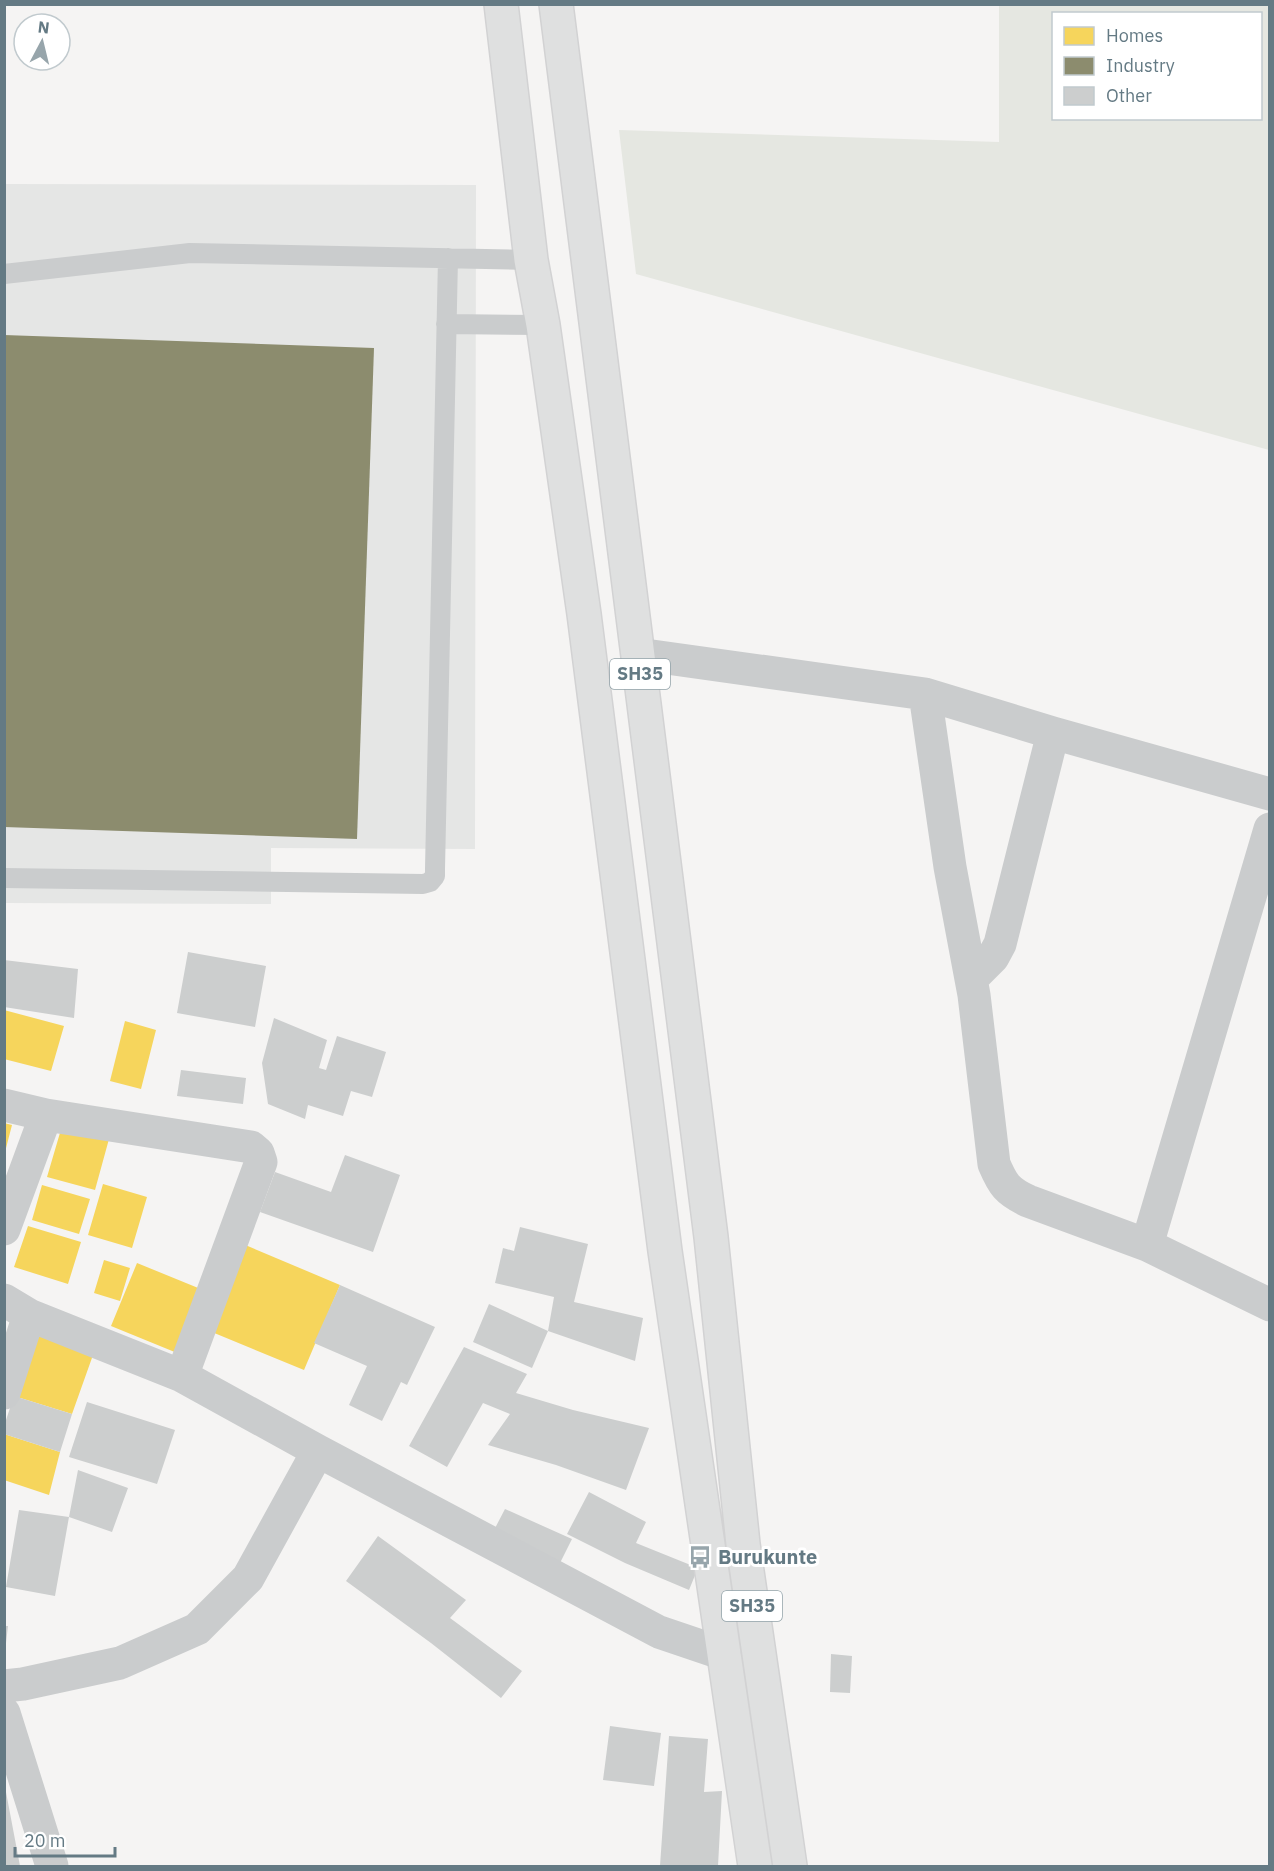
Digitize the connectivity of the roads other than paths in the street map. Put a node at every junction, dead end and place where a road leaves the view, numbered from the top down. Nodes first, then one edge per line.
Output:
1 (501, 4) edge
2 (556, 4) edge
3 (448, 258) junction
4 (531, 260) junction
5 (4, 274) edge
6 (446, 324) junction
7 (543, 325) junction
8 (638, 654) junction
9 (925, 694) junction
10 (1053, 734) junction
11 (1269, 794) edge
12 (1269, 830) edge
13 (4, 878) edge
14 (970, 979) junction
15 (4, 1105) edge
16 (46, 1114) junction
17 (4, 1229) edge
18 (1147, 1245) junction
19 (1269, 1305) edge
20 (17, 1308) edge
21 (182, 1376) junction
22 (4, 1393) edge
23 (318, 1451) junction
24 (724, 1654) junction
25 (4, 1686) edge
26 (4, 1713) edge
27 (52, 1866) edge
28 (755, 1866) edge
29 (790, 1866) edge

1 - 4 main road, SH35
2 - 8 main road, SH35
3 - 4 lane
3 - 5 lane
3 - 6 lane
4 - 7 main road, SH35
6 - 7 lane
6 - 13 lane
7 - 24 main road, SH35
8 - 9 street
8 - 29 main road, SH35
9 - 10 street
9 - 14 street
10 - 11 street
10 - 14 street
12 - 18 street
14 - 18 street
15 - 16 street
16 - 17 street
16 - 21 street
18 - 19 street
20 - 21 street
20 - 22 street
21 - 23 street
23 - 24 street
23 - 25 street
24 - 28 main road
26 - 27 street

